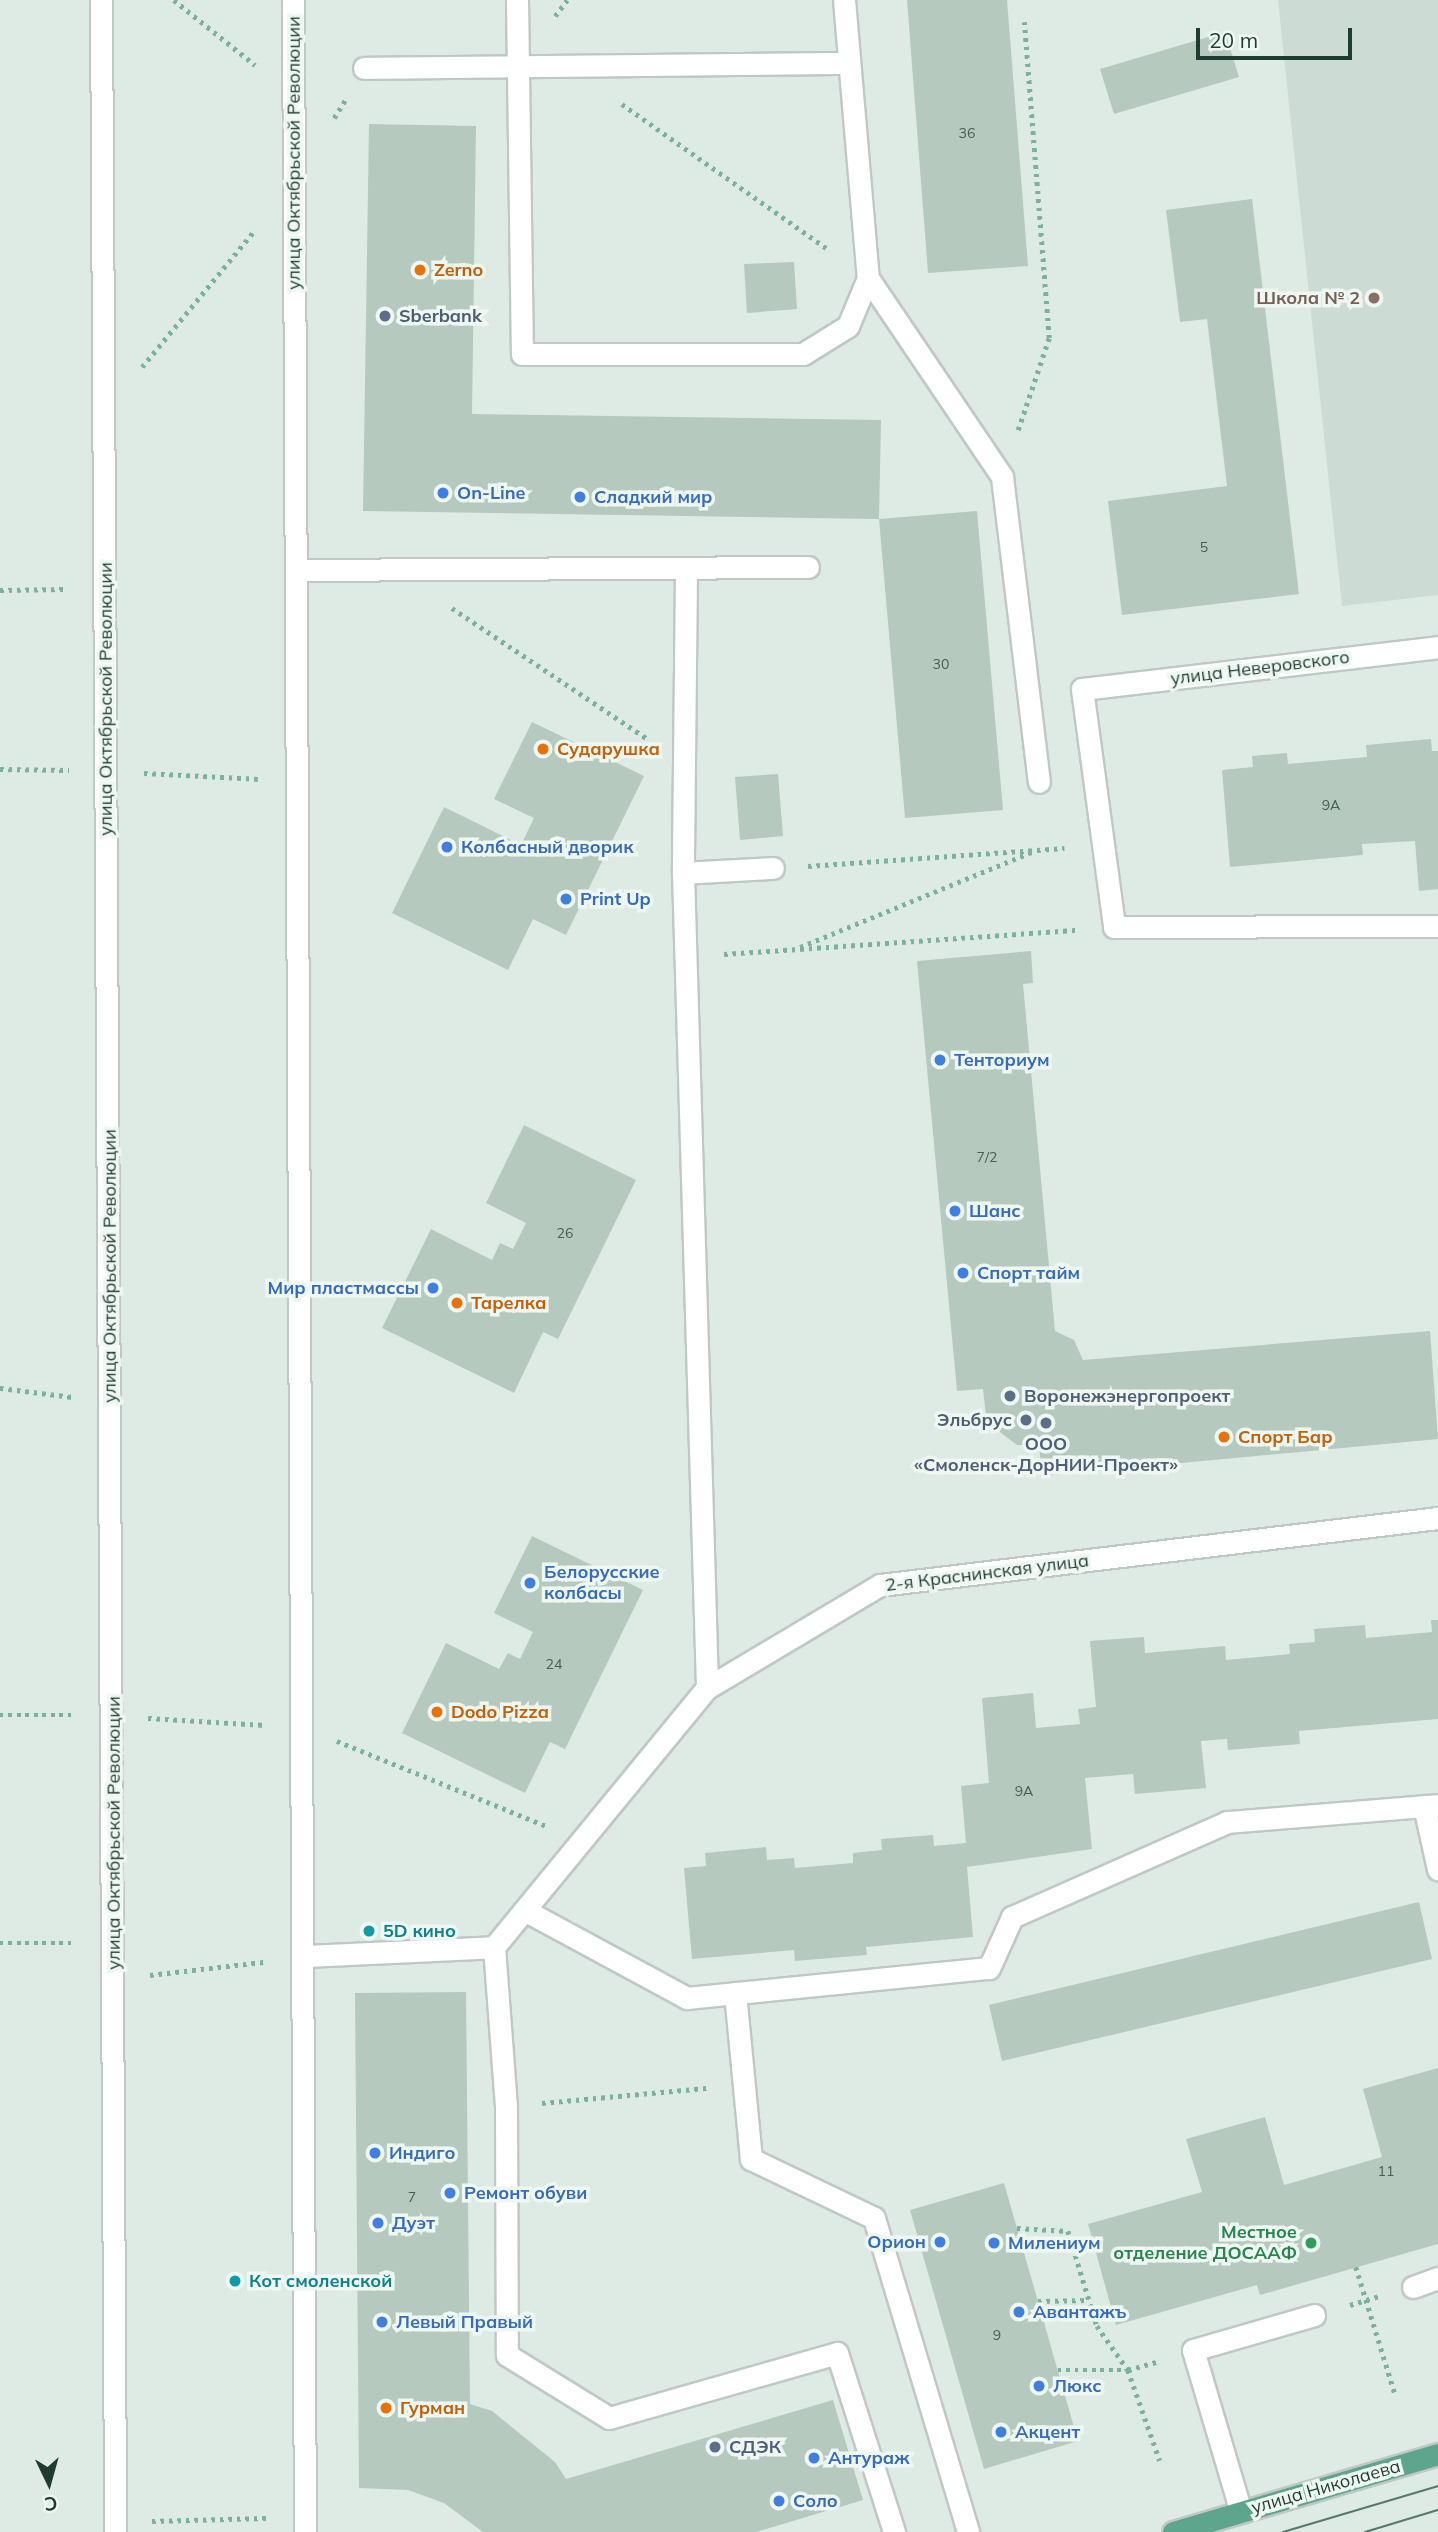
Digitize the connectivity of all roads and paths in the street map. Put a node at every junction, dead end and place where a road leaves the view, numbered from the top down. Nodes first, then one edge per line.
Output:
1 (101, 0) edge
2 (174, 0) edge
3 (293, 0) edge
4 (517, 0) edge
5 (844, 0) edge
6 (1024, 22) dead end
7 (849, 63) junction
8 (569, 67) junction
9 (364, 68) joint
10 (517, 68) junction
11 (295, 96) junction
12 (330, 125) dead end
13 (295, 181) junction
14 (868, 278) junction
15 (104, 414) junction
16 (1002, 477) junction
17 (808, 567) dead end
18 (297, 570) junction
19 (395, 570) junction
20 (686, 571) junction
21 (105, 589) junction
22 (0, 590) edge
23 (1438, 647) edge
24 (684, 764) junction
25 (0, 769) edge
26 (106, 771) junction
27 (298, 782) junction
28 (1039, 782) dead end
29 (1103, 845) junction
30 (1036, 850) junction
31 (773, 868) joint
32 (683, 873) junction
33 (1438, 926) edge
34 (1114, 927) junction
35 (796, 949) junction
36 (685, 956) junction
37 (0, 1388) edge
38 (111, 1402) junction
39 (1438, 1518) edge
40 (707, 1688) junction
41 (0, 1715) edge
42 (113, 1715) junction
43 (304, 1727) junction
44 (1431, 1806) edge
45 (583, 1842) junction
46 (1438, 1869) edge
47 (526, 1911) junction
48 (0, 1943) edge
49 (114, 1944) junction
50 (494, 1947) junction
51 (306, 1956) junction
52 (115, 1979) junction
53 (735, 1993) junction
54 (744, 2085) junction
55 (506, 2106) junction
56 (1017, 2228) dead end
57 (1356, 2267) dead end
58 (1438, 2278) edge
59 (1413, 2287) joint
60 (1089, 2300) junction
61 (1366, 2300) junction
62 (1038, 2301) dead end
63 (1314, 2315) joint
64 (1193, 2350) junction
65 (1058, 2370) dead end
66 (1128, 2370) junction
67 (1395, 2394) dead end
68 (1438, 2454) edge
69 (1160, 2461) dead end
70 (1241, 2512) junction
71 (305, 2524) edge
72 (115, 2527) edge
73 (894, 2532) edge
74 (968, 2532) edge
75 (1173, 2532) edge

1 - 15 street, улица Октябрьской Революции
2 - 11 path
3 - 11 street, улица Октябрьской Революции
4 - 10 street
5 - 7 street
6 - 16 path
7 - 8 street
7 - 14 street
8 - 10 street
8 - 14 path
9 - 10 street
9 - 12 path
10 - 14 street
11 - 13 street, улица Октябрьской Революции
13 - 15 path
13 - 18 street, улица Октябрьской Революции
14 - 16 street
15 - 21 street, улица Октябрьской Революции
16 - 28 street
17 - 20 street
18 - 19 street
18 - 27 street, улица Октябрьской Революции
19 - 20 street
19 - 24 path
20 - 24 street
21 - 22 path
21 - 26 street, улица Октябрьской Революции
23 - 29 street, улица Неверовского
24 - 32 street
25 - 26 path
26 - 27 path
26 - 38 street, улица Октябрьской Революции
27 - 43 street, улица Октябрьской Революции
29 - 30 path
29 - 34 street
30 - 31 path
30 - 35 path
31 - 32 street
32 - 36 street
33 - 34 street
34 - 35 path
35 - 36 path
36 - 40 street
37 - 38 path
38 - 42 street, улица Октябрьской Революции
39 - 40 street, 2-я Краснинская улица
40 - 45 street, 2-я Краснинская улица
41 - 42 path
42 - 43 path
42 - 49 street, улица Октябрьской Революции
43 - 45 path
43 - 51 street, улица Октябрьской Революции
44 - 46 street
44 - 53 street
45 - 47 street, 2-я Краснинская улица
47 - 50 street, 2-я Краснинская улица
47 - 53 street
48 - 49 path
49 - 52 street, улица Октябрьской Революции
50 - 51 street
50 - 55 street
51 - 52 path
51 - 71 street, улица Октябрьской Революции
52 - 72 street, улица Октябрьской Революции
53 - 54 street
54 - 55 path
54 - 74 street
55 - 73 street
56 - 60 path
57 - 61 path
58 - 59 street
59 - 61 path
60 - 62 path
60 - 66 path
61 - 63 path
61 - 67 path
63 - 64 street
64 - 66 path
64 - 70 street
65 - 66 path
66 - 69 path
68 - 70 main road, улица Николаева
70 - 75 main road, улица Николаева
71 - 72 path

